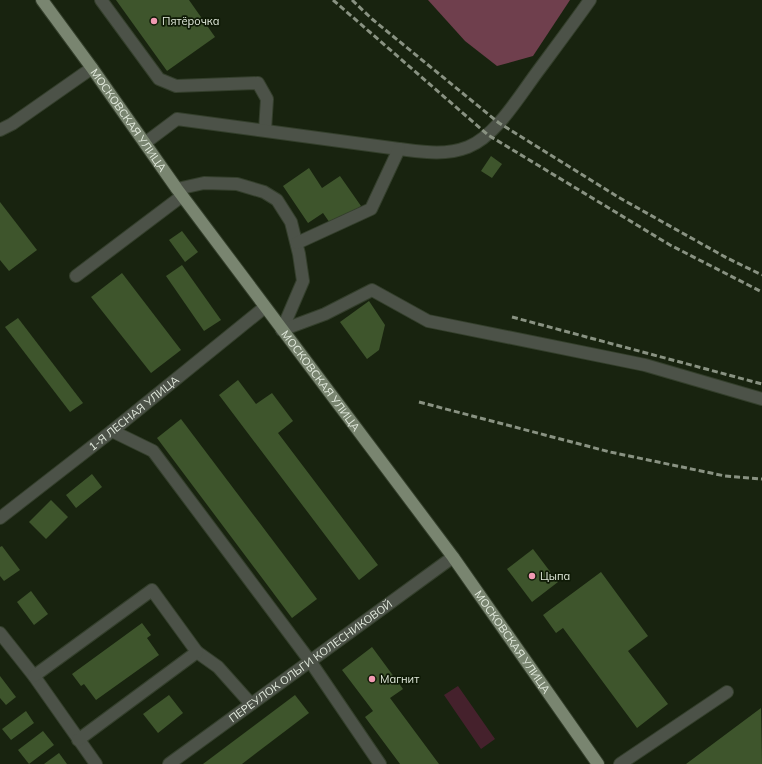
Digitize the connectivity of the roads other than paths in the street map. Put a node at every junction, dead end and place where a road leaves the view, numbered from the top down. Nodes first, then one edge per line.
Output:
1 (42, 0) edge
2 (101, 0) edge
3 (590, 0) edge
4 (92, 68) junction
5 (0, 130) edge
6 (265, 130) junction
7 (145, 143) junction
8 (399, 149) junction
9 (179, 193) junction
10 (297, 243) junction
11 (76, 276) dead end
12 (265, 307) junction
13 (282, 330) junction
14 (762, 399) edge
15 (112, 431) junction
16 (0, 518) edge
17 (453, 557) junction
18 (0, 633) edge
19 (197, 652) junction
20 (310, 661) junction
21 (34, 676) junction
22 (727, 692) dead end
23 (251, 704) junction
24 (78, 740) junction
25 (96, 764) edge
26 (169, 764) edge
27 (380, 764) edge
28 (598, 764) edge
29 (620, 764) edge

1 - 4 main road, МОСКОВСКАЯ УЛИЦА
2 - 6 street
3 - 8 street
4 - 5 street
4 - 7 main road, МОСКОВСКАЯ УЛИЦА
6 - 7 street
6 - 8 street
7 - 9 main road, МОСКОВСКАЯ УЛИЦА
8 - 10 street
9 - 10 street
9 - 11 street
9 - 12 main road, МОСКОВСКАЯ УЛИЦА
10 - 13 street
12 - 13 main road, МОСКОВСКАЯ УЛИЦА
12 - 15 street, 1-Я ЛЕСНАЯ УЛИЦА
13 - 14 street
13 - 17 main road, МОСКОВСКАЯ УЛИЦА
15 - 16 street, 1-Я ЛЕСНАЯ УЛИЦА
15 - 20 street
17 - 20 street, ПЕРЕУЛОК ОЛЬГИ КОЛЕСНИКОВОЙ
17 - 28 main road, МОСКОВСКАЯ УЛИЦА
18 - 21 street
19 - 21 street
19 - 23 street
19 - 24 street
20 - 23 street, ПЕРЕУЛОК ОЛЬГИ КОЛЕСНИКОВОЙ
20 - 27 street
21 - 24 street
22 - 29 street
23 - 26 street, ПЕРЕУЛОК ОЛЬГИ КОЛЕСНИКОВОЙ
24 - 25 street

